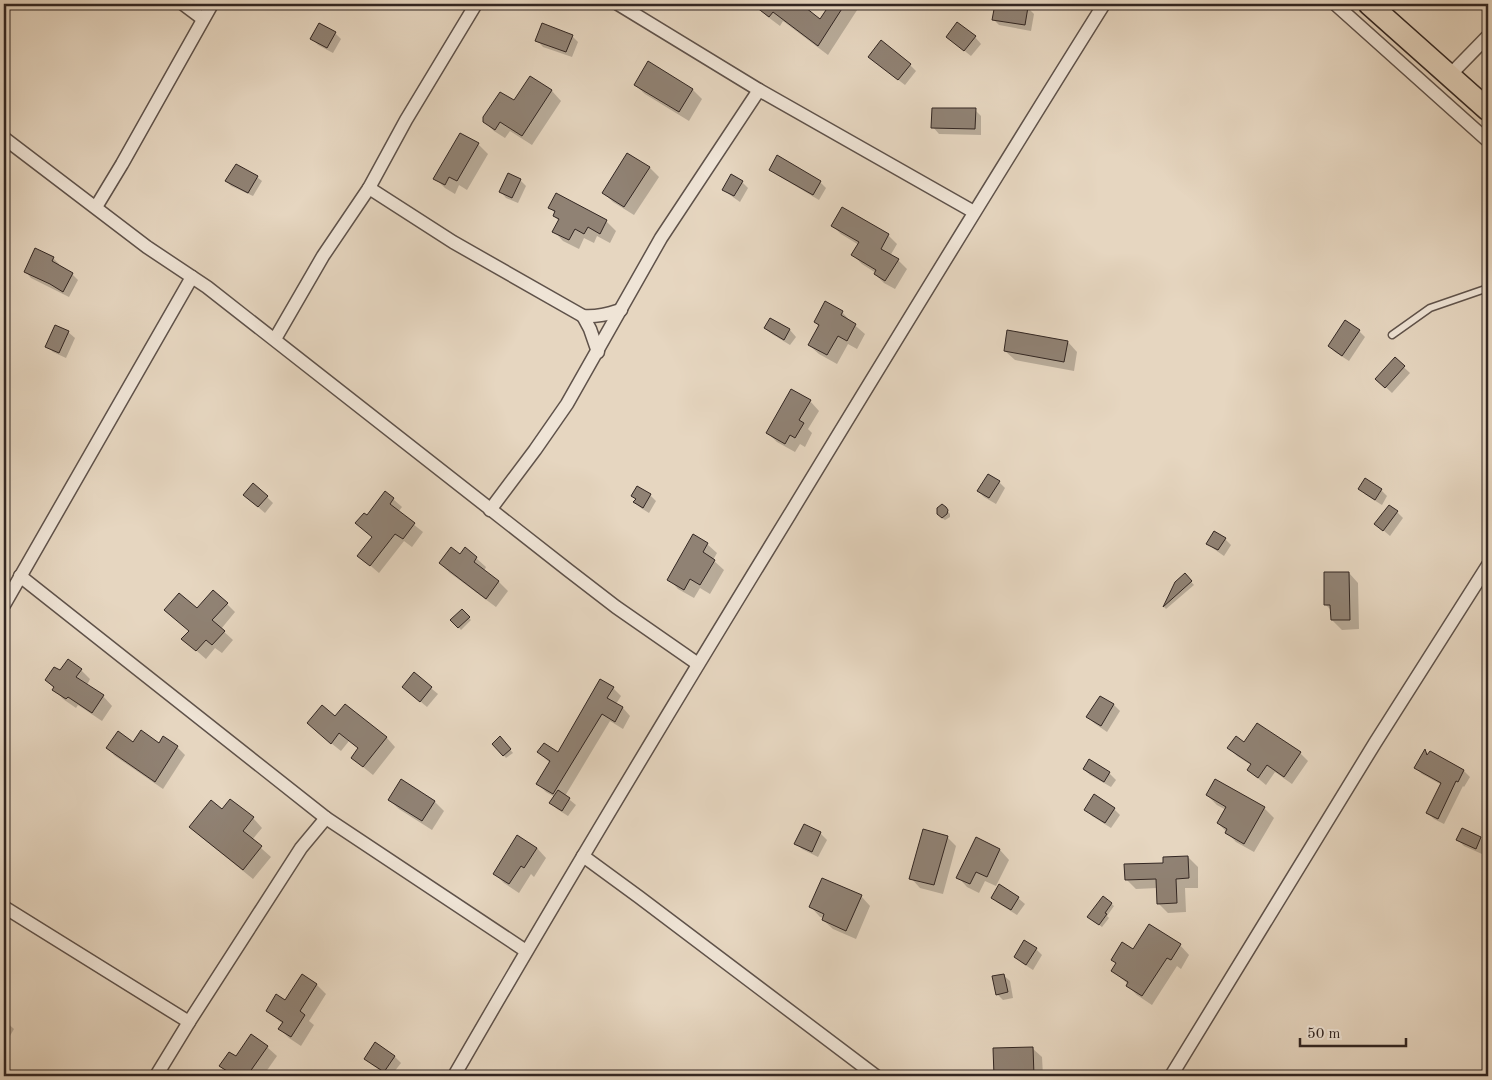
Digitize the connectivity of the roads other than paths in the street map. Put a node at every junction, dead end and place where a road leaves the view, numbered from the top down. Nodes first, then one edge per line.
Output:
1 (183, 4) edge
2 (212, 4) edge
3 (476, 4) edge
4 (618, 4) edge
5 (1104, 4) edge
6 (1335, 4) edge
7 (1369, 4) edge
8 (202, 19) junction
9 (1488, 36) edge
10 (1449, 76) junction
11 (759, 90) junction
12 (1488, 110) edge
13 (4, 138) edge
14 (1488, 141) edge
15 (369, 188) junction
16 (96, 207) junction
17 (974, 212) junction
18 (192, 277) junction
19 (1488, 288) edge
20 (621, 310) junction
21 (583, 316) junction
22 (1392, 335) dead end
23 (275, 339) junction
24 (598, 352) junction
25 (490, 510) junction
26 (1488, 565) edge
27 (20, 576) junction
28 (4, 605) edge
29 (698, 664) junction
30 (326, 818) junction
31 (584, 856) junction
32 (4, 907) edge
33 (526, 951) junction
34 (188, 1022) junction
35 (156, 1076) edge
36 (454, 1076) edge
37 (876, 1076) edge
38 (1170, 1076) edge

1 - 8 street
2 - 8 street
3 - 15 street
4 - 11 street
5 - 17 street
6 - 14 street
7 - 10 highway
8 - 16 street
9 - 10 street
10 - 12 highway
11 - 17 street
11 - 20 street
13 - 16 street
15 - 21 street
15 - 23 street
16 - 18 street
17 - 29 street
18 - 23 street
18 - 27 street
19 - 22 lane
20 - 21 street
20 - 24 street
21 - 24 street
23 - 25 street
24 - 25 street
25 - 29 street
26 - 38 street
27 - 28 street
27 - 30 street
29 - 31 street
30 - 33 street
30 - 34 street
31 - 33 street
31 - 37 street
32 - 34 street
33 - 36 street
34 - 35 street

